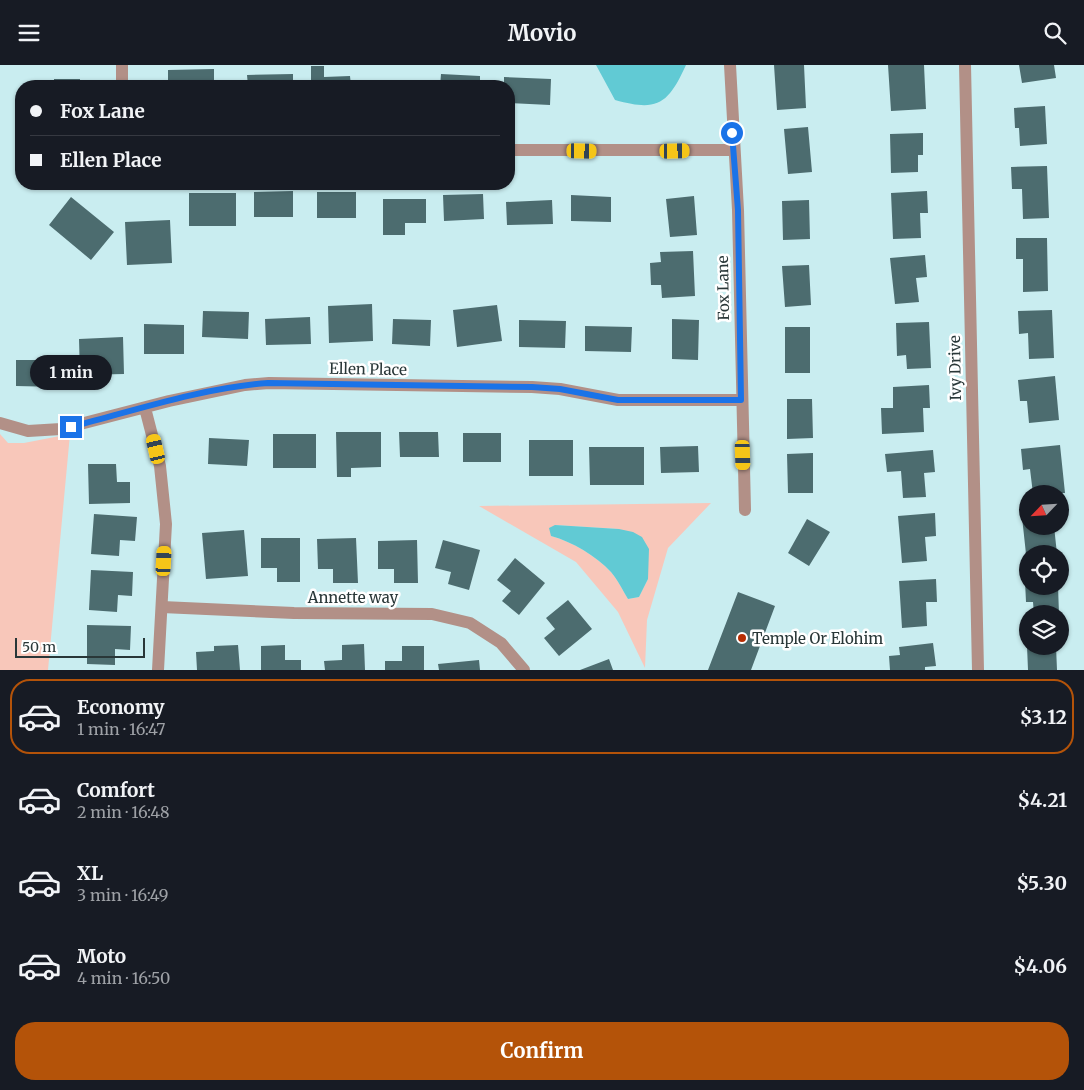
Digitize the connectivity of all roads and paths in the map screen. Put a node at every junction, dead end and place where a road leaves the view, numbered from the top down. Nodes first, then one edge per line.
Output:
1 (122, 65) edge
2 (730, 65) edge
3 (965, 65) edge
4 (122, 80) edge
5 (515, 150) edge
6 (733, 150) junction
7 (741, 400) junction
8 (145, 408) junction
9 (0, 423) edge
10 (745, 510) dead end
11 (162, 607) junction
12 (158, 670) edge
13 (524, 670) edge
14 (978, 670) edge

1 - 4 street
2 - 6 street, Fox Lane
3 - 14 street, Ivy Drive
5 - 6 street
6 - 7 street, Fox Lane
7 - 8 street, Ellen Place
7 - 10 street, Fox Lane
8 - 9 street, Ellen Place
8 - 11 street
11 - 12 street
11 - 13 street, Annette way

